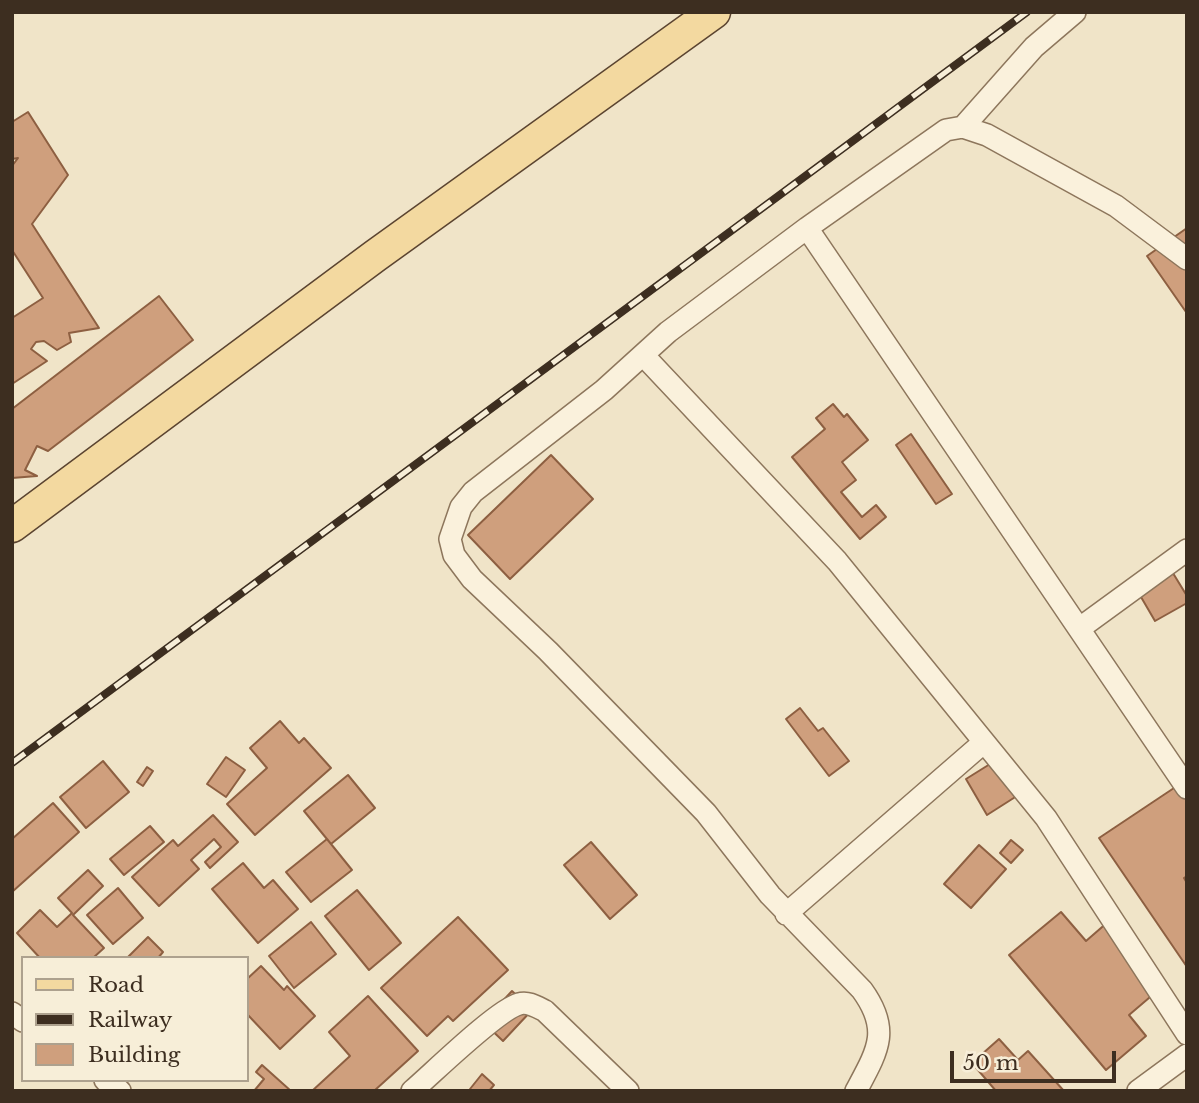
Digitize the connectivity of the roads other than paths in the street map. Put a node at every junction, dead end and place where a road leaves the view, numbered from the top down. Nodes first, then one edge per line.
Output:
1 (714, 12) edge
2 (1075, 12) edge
3 (963, 127) junction
4 (807, 228) junction
5 (1187, 259) edge
6 (644, 356) junction
7 (12, 526) edge
8 (1187, 550) edge
9 (1080, 628) junction
10 (983, 743) junction
11 (1187, 788) edge
12 (786, 914) junction
13 (1187, 1034) edge
14 (1187, 1055) edge
15 (412, 1091) edge
16 (628, 1091) edge
17 (856, 1091) edge
18 (1138, 1091) edge

1 - 7 main road
2 - 3 street
3 - 4 street
3 - 5 street
4 - 6 street
4 - 9 street
6 - 10 street
6 - 12 street
8 - 9 street
9 - 11 street
10 - 12 street
10 - 13 street
12 - 17 street
14 - 18 street
15 - 16 street

